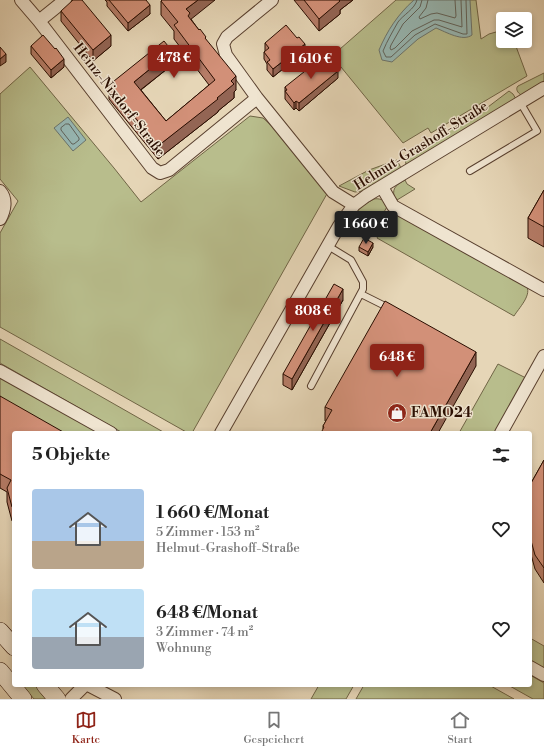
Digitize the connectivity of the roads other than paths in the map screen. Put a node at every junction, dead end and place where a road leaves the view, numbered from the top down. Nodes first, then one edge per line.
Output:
1 (21, 0) edge
2 (65, 0) edge
3 (272, 0) edge
4 (39, 21) junction
5 (544, 88) edge
6 (257, 98) junction
7 (520, 102) junction
8 (470, 171) dead end
9 (382, 187) junction
10 (0, 191) edge
11 (354, 205) junction
12 (0, 219) edge
13 (328, 246) junction
14 (544, 290) edge
15 (361, 294) junction
16 (394, 311) edge
17 (544, 356) edge
18 (0, 371) edge
19 (311, 386) dead end
20 (107, 431) edge
21 (225, 431) edge
22 (502, 431) edge
23 (0, 631) edge
24 (10, 648) edge
25 (532, 668) edge
26 (0, 671) edge
27 (544, 675) edge
28 (12, 686) edge
29 (13, 687) edge
30 (47, 687) edge
31 (84, 687) edge
32 (85, 687) edge
33 (90, 687) edge
34 (23, 699) edge
35 (56, 699) edge
36 (71, 699) edge
37 (79, 699) edge
38 (115, 699) edge

1 - 4 street, Heinz-Nixdorf-Straße
2 - 4 street
3 - 6 street
4 - 6 street, Heinz-Nixdorf-Straße
5 - 7 street, Helmut-Grashoff-Straße
6 - 11 street
7 - 8 lane
7 - 9 street, Helmut-Grashoff-Straße
9 - 11 street, Helmut-Grashoff-Straße
9 - 14 street
10 - 12 street
11 - 13 street, Helmut-Grashoff-Straße
13 - 15 lane
13 - 21 street, Helmut-Grashoff-Straße
15 - 16 lane
15 - 19 lane
17 - 22 street
18 - 20 street
23 - 24 street
25 - 27 street
26 - 28 street
29 - 34 street
30 - 35 street
31 - 36 street
32 - 37 street
33 - 38 street

